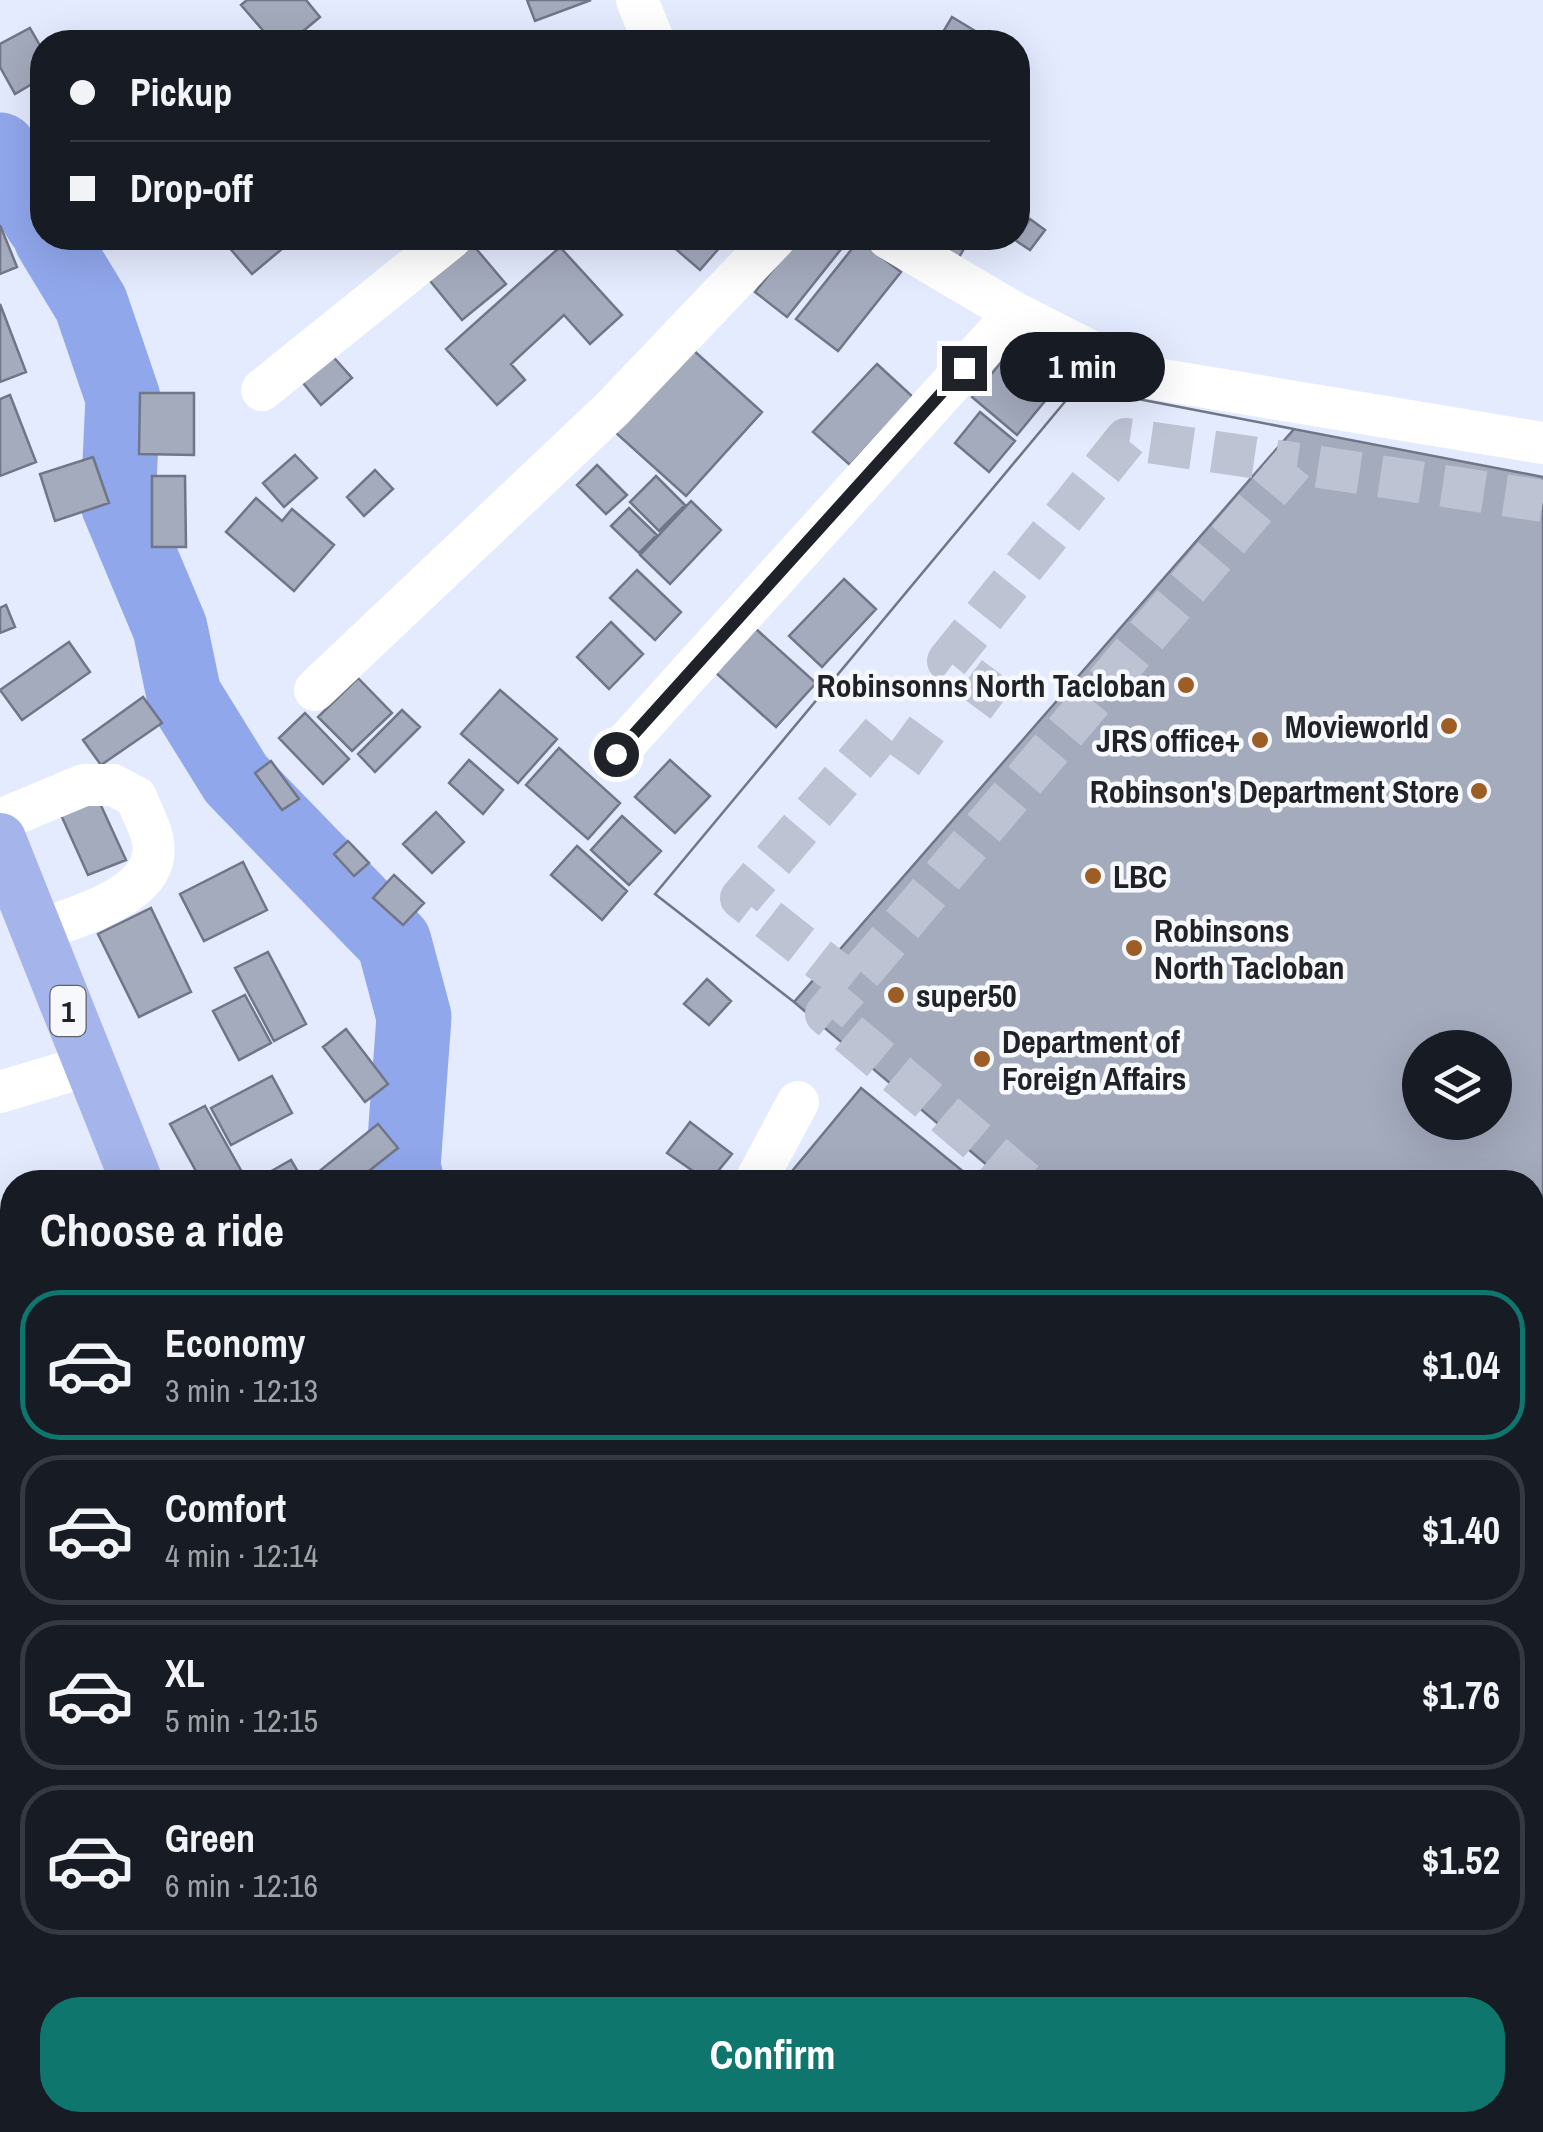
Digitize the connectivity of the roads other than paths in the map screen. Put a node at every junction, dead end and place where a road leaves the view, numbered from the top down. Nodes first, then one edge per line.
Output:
1 (637, 0) edge
2 (649, 30) edge
3 (436, 250) edge
4 (764, 250) edge
5 (909, 250) edge
6 (1015, 312) junction
7 (262, 390) dead end
8 (1543, 443) edge
9 (315, 690) dead end
10 (616, 754) dead end
11 (0, 820) edge
12 (0, 839) edge
13 (37, 932) junction
14 (90, 1065) junction
15 (0, 1092) edge
16 (798, 1102) dead end
17 (132, 1170) edge
18 (762, 1170) edge

1 - 2 street
3 - 7 street
4 - 9 street
5 - 6 street
6 - 8 street
6 - 10 street
11 - 13 street
12 - 13 main road, 1
13 - 14 main road, 1
14 - 15 street
14 - 17 main road, 1
16 - 18 street

